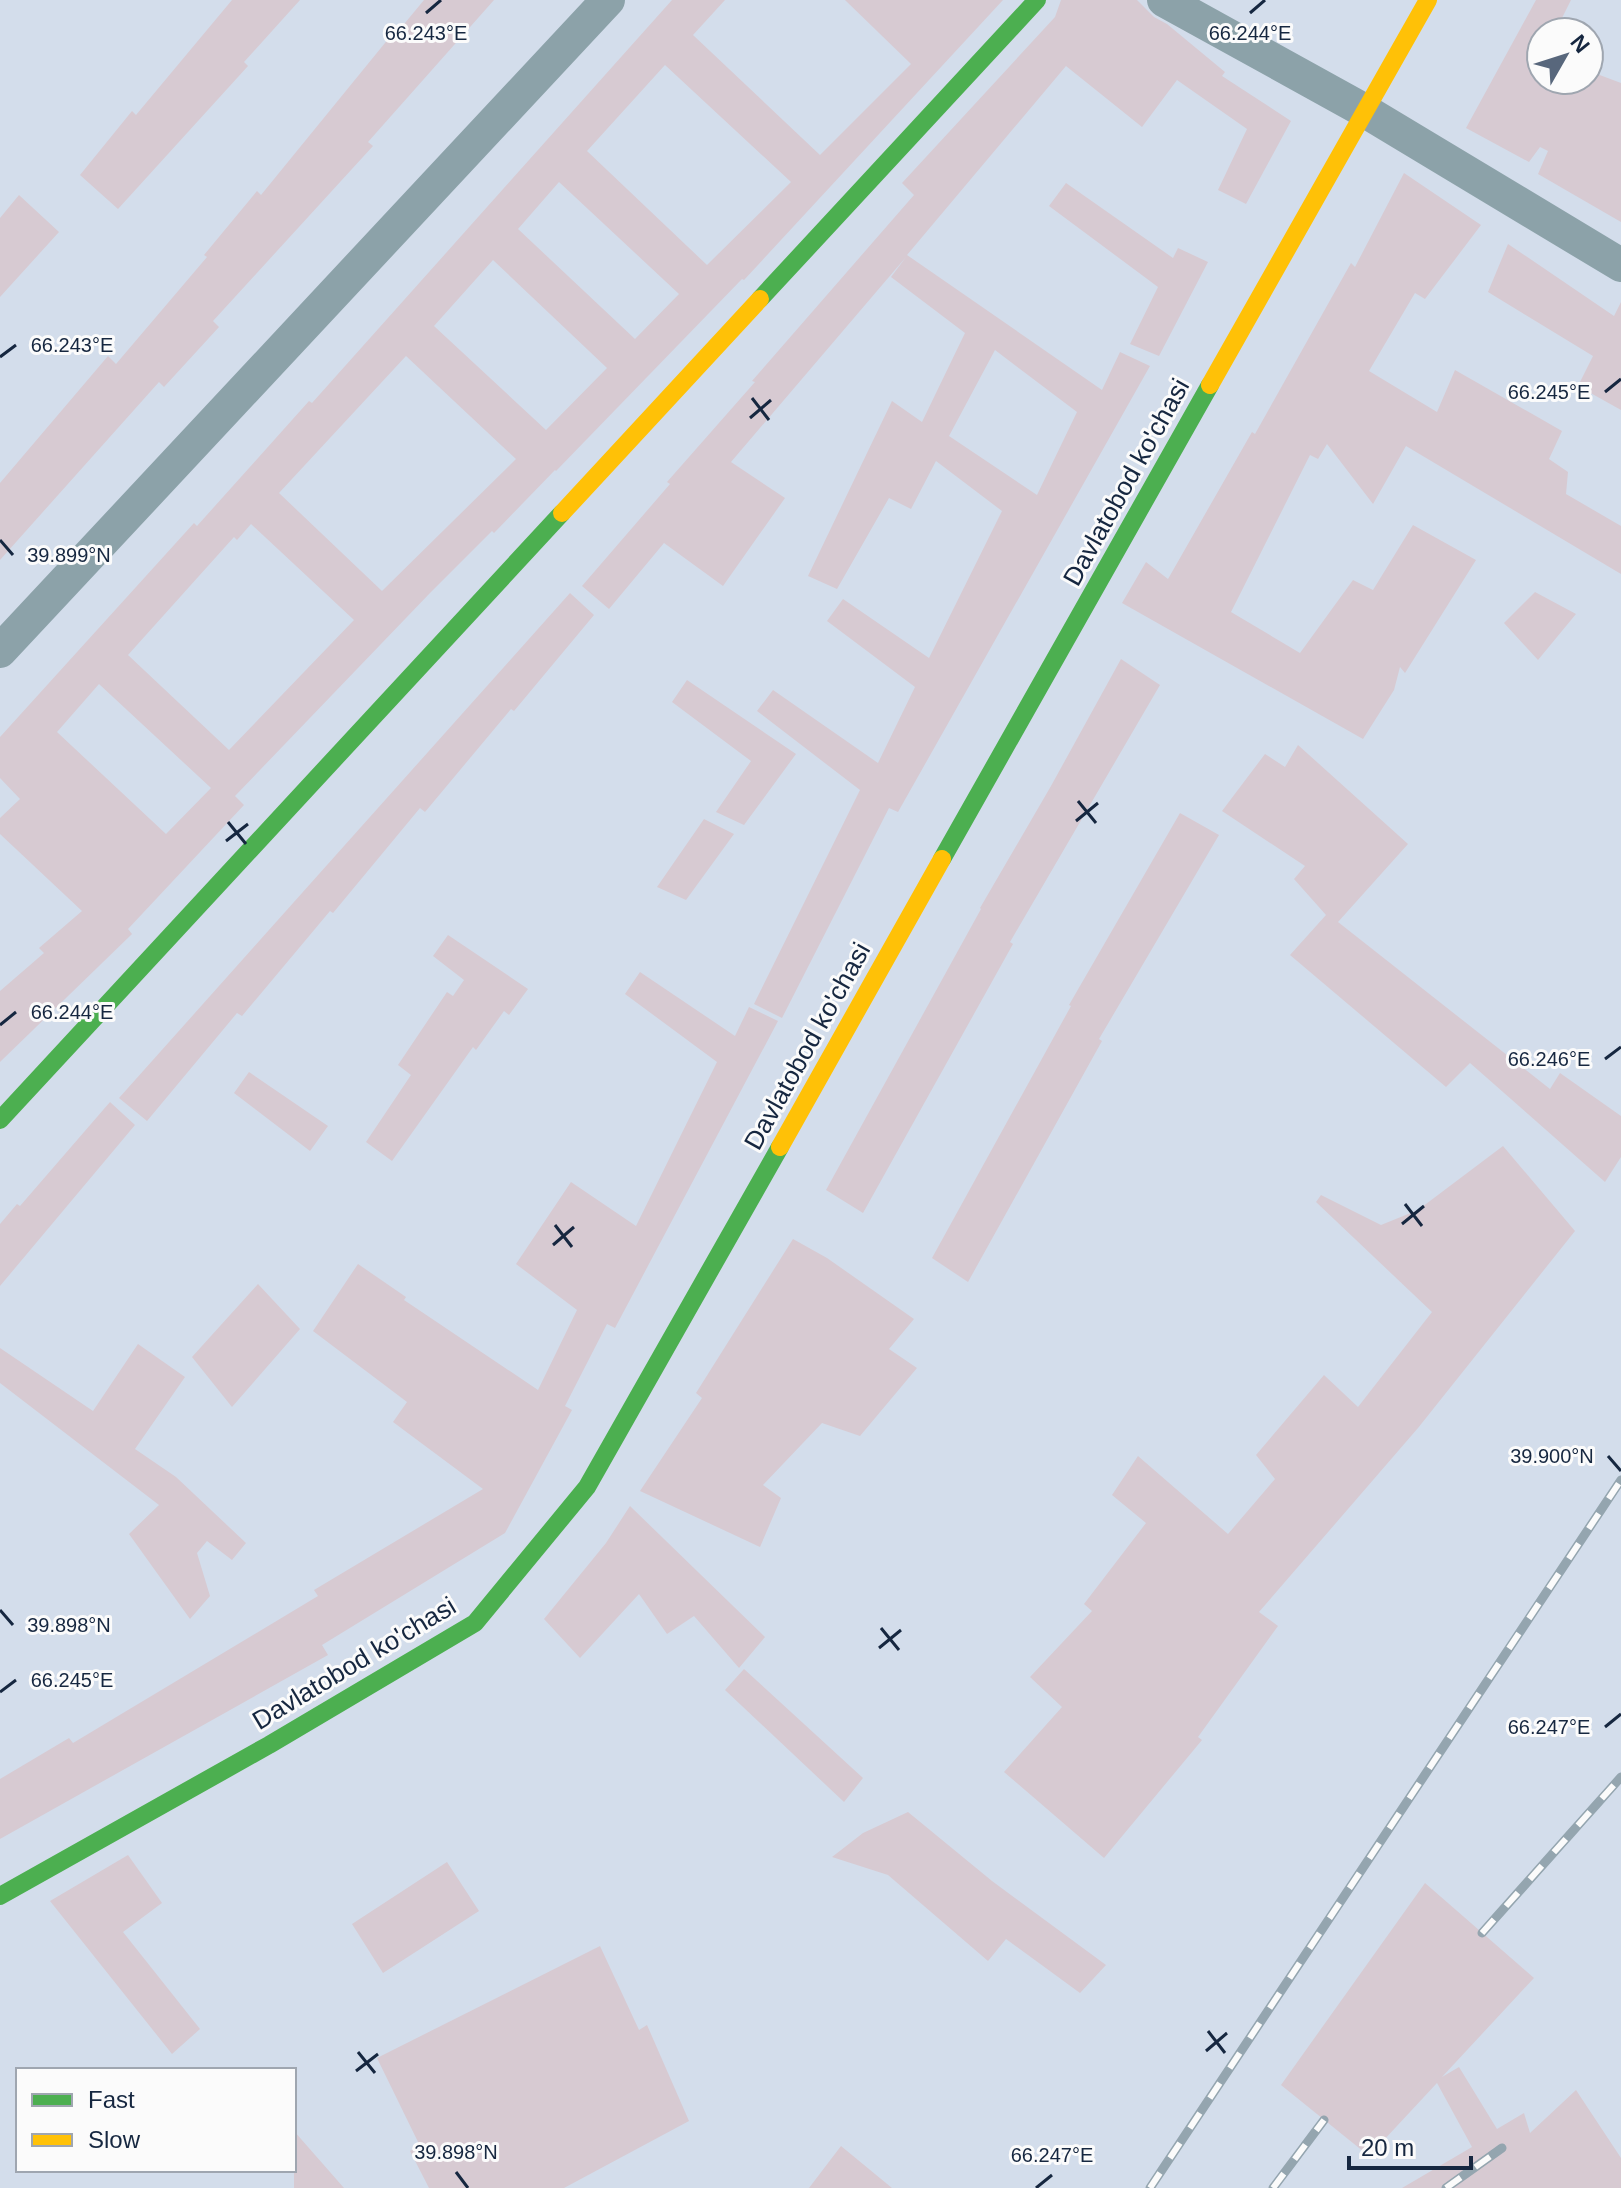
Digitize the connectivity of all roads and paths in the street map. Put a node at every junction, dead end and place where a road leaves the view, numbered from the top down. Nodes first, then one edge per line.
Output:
1 (608, 0) edge
2 (1037, 0) edge
3 (1164, 0) edge
4 (1428, 0) edge
5 (1365, 111) junction
6 (1621, 265) edge
7 (0, 651) edge
8 (0, 1120) edge
9 (0, 1896) edge

1 - 7 street
2 - 8 street
3 - 5 street
4 - 5 street, Davlatobod ko'chasi
5 - 6 street
5 - 9 street, Davlatobod ko'chasi

